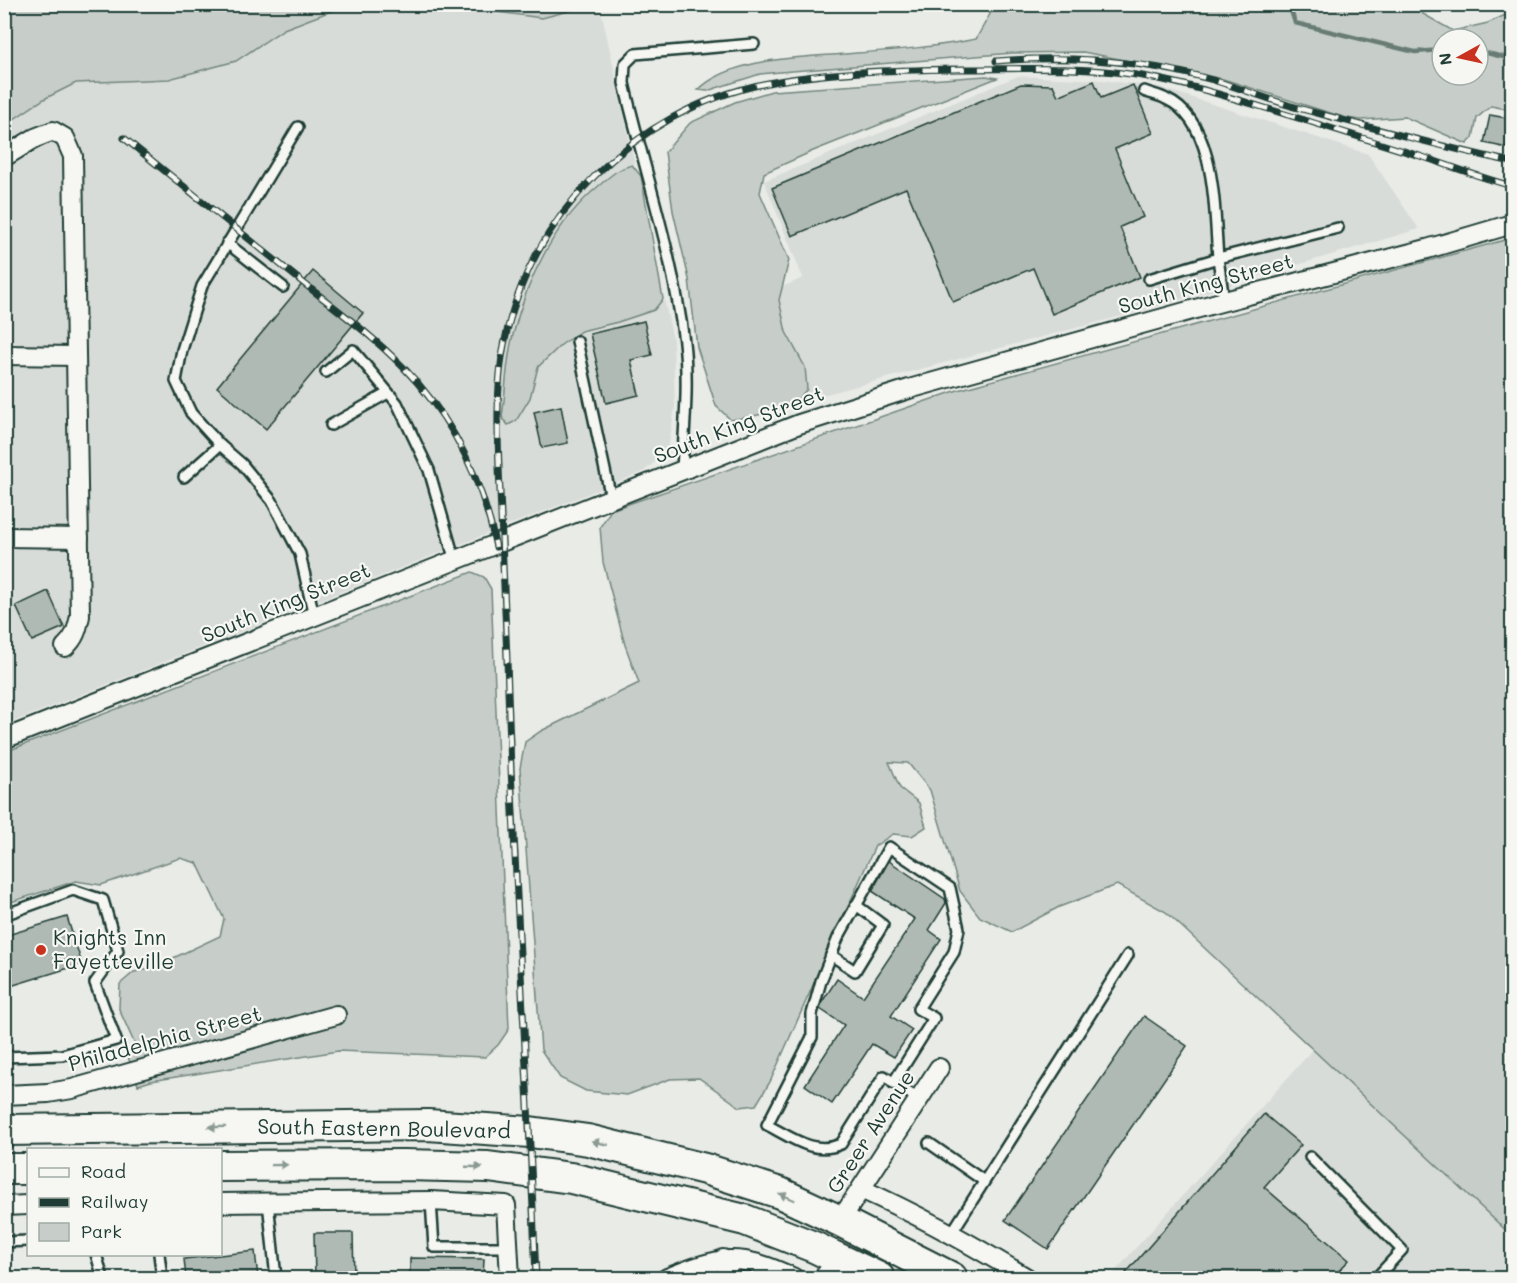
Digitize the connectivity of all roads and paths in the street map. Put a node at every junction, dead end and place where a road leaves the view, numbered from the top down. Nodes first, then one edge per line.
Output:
1 (754, 44) dead end
2 (1144, 91) dead end
3 (298, 127) dead end
4 (4, 157) edge
5 (1512, 224) edge
6 (1338, 228) dead end
7 (227, 243) junction
8 (1218, 258) junction
9 (1149, 279) dead end
10 (283, 287) dead end
11 (1224, 301) junction
12 (577, 342) dead end
13 (4, 355) edge
14 (76, 356) junction
15 (326, 372) dead end
16 (388, 393) junction
17 (331, 425) dead end
18 (220, 445) junction
19 (682, 471) junction
20 (184, 477) dead end
21 (611, 498) junction
22 (4, 537) edge
23 (79, 538) junction
24 (455, 561) junction
25 (314, 616) junction
26 (65, 647) dead end
27 (4, 739) edge
28 (856, 905) junction
29 (4, 915) edge
30 (831, 955) junction
31 (1128, 955) dead end
32 (336, 1015) dead end
33 (4, 1057) edge
34 (939, 1068) dead end
35 (893, 1083) junction
36 (4, 1095) edge
37 (918, 1099) junction
38 (68, 1129) junction
39 (4, 1130) edge
40 (4, 1138) edge
41 (929, 1143) dead end
42 (1310, 1157) dead end
43 (222, 1166) edge
44 (4, 1169) edge
45 (27, 1169) edge
46 (984, 1181) junction
47 (861, 1189) junction
48 (632, 1192) junction
49 (431, 1201) junction
50 (222, 1203) edge
51 (268, 1203) junction
52 (27, 1205) edge
53 (4, 1206) edge
54 (840, 1221) junction
55 (951, 1234) junction
56 (27, 1241) edge
57 (4, 1242) edge
58 (508, 1246) junction
59 (96, 1256) edge
60 (159, 1256) edge
61 (723, 1259) junction
62 (831, 1268) edge
63 (102, 1278) edge
64 (162, 1278) edge
65 (276, 1278) edge
66 (510, 1278) edge
67 (667, 1278) edge
68 (731, 1278) edge
69 (794, 1278) edge
70 (879, 1278) edge
71 (930, 1278) edge
72 (952, 1278) edge
73 (1027, 1278) edge
74 (1376, 1278) edge

1 - 19 lane
2 - 8 lane
3 - 7 lane
4 - 14 street
5 - 11 street, South King Street
6 - 8 lane
7 - 10 lane
7 - 18 lane
8 - 9 lane
8 - 11 lane
11 - 19 street, South King Street
12 - 21 lane
13 - 14 street
14 - 23 street
15 - 16 lane
16 - 17 lane
16 - 24 lane
18 - 20 lane
18 - 25 lane
19 - 21 street, South King Street
21 - 24 street, South King Street
22 - 23 street
23 - 26 street
24 - 25 street, South King Street
25 - 27 street, South King Street
28 - 30 lane
28 - 30 lane
28 - 35 lane
29 - 33 lane
30 - 35 lane
31 - 46 lane
32 - 36 street, Philadelphia Street
34 - 37 street, Greer Avenue
35 - 37 lane
37 - 47 street, Greer Avenue
38 - 39 highway, South Eastern Boulevard
38 - 40 highway
54 -> 38 highway, South Eastern Boulevard
41 - 46 lane
42 - 74 lane
43 -> 48 highway, South Eastern Boulevard
44 - 45 highway
46 - 55 lane
47 - 54 street, Greer Avenue
47 - 55 street
48 - 54 highway
48 - 62 highway, South Eastern Boulevard
49 - 51 street
49 - 58 street
49 - 58 lane
50 - 51 street
51 - 65 lane
52 - 53 street
54 - 72 highway, South Eastern Boulevard
55 - 73 street
56 - 57 lane
58 - 66 street
59 - 63 lane
60 - 64 lane
61 - 67 street
61 - 68 street
61 - 69 street
62 - 70 highway, South Eastern Boulevard
62 - 71 highway

